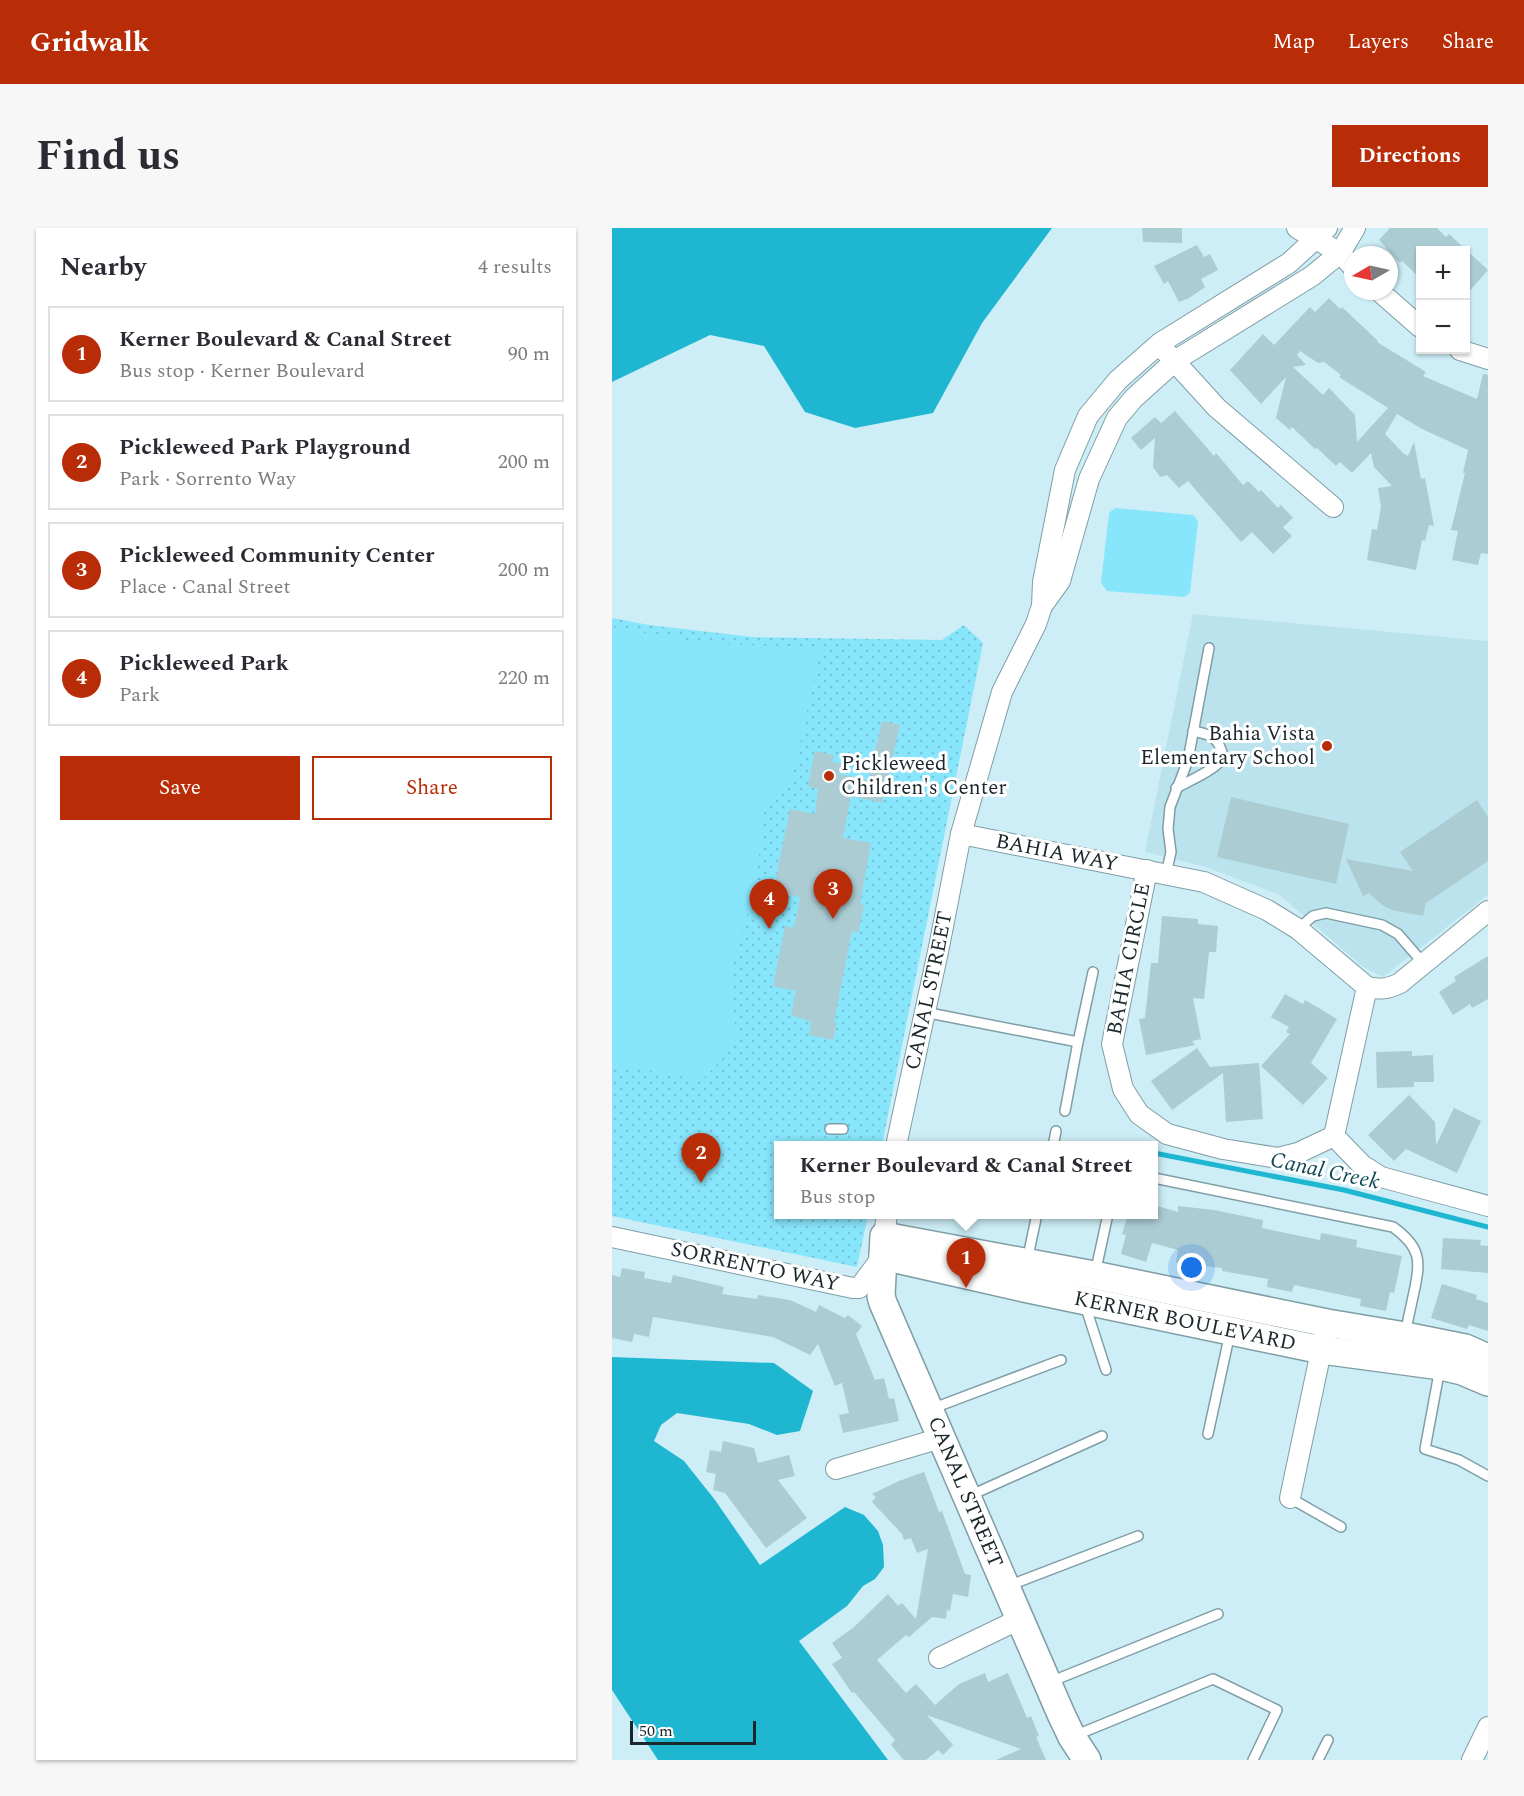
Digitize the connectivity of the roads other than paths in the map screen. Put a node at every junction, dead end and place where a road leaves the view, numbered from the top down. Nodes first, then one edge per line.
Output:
1 (1297, 228) edge
2 (1355, 228) edge
3 (1321, 233) edge
4 (1350, 246) edge
5 (1344, 258) edge
6 (1344, 261) edge
7 (1389, 300) edge
8 (1416, 323) edge
9 (1160, 343) junction
10 (1470, 353) edge
11 (1488, 359) edge
12 (1174, 362) junction
13 (1334, 507) dead end
14 (1042, 606) junction
15 (1209, 648) dead end
16 (1193, 731) junction
17 (1176, 788) junction
18 (961, 834) junction
19 (1157, 872) junction
20 (1487, 914) edge
21 (1298, 929) junction
22 (1424, 964) junction
23 (1093, 972) dead end
24 (1367, 987) junction
25 (924, 1012) junction
26 (1078, 1042) junction
27 (1065, 1112) dead end
28 (830, 1129) dead end
29 (843, 1129) dead end
30 (1056, 1131) dead end
31 (1334, 1136) junction
32 (897, 1141) edge
33 (1054, 1141) edge
34 (1158, 1179) edge
35 (1488, 1206) edge
36 (1036, 1219) edge
37 (1107, 1219) edge
38 (885, 1236) edge
39 (612, 1237) edge
40 (1027, 1263) junction
41 (1095, 1275) junction
42 (1084, 1300) junction
43 (1327, 1323) junction
44 (1230, 1330) junction
45 (1405, 1336) junction
46 (1322, 1350) junction
47 (1488, 1358) edge
48 (1061, 1360) dead end
49 (1441, 1366) junction
50 (1106, 1370) dead end
51 (1488, 1382) edge
52 (929, 1410) junction
53 (1208, 1434) dead end
54 (1102, 1436) dead end
55 (941, 1438) junction
56 (836, 1469) dead end
57 (1488, 1476) edge
58 (967, 1497) junction
59 (1290, 1498) joint
60 (1341, 1527) dead end
61 (1138, 1536) dead end
62 (1006, 1587) junction
63 (1218, 1614) dead end
64 (1020, 1619) junction
65 (939, 1658) dead end
66 (1047, 1683) junction
67 (1488, 1727) edge
68 (1072, 1737) junction
69 (1328, 1740) dead end
70 (1087, 1760) edge
71 (1253, 1760) edge
72 (1318, 1760) edge
73 (1472, 1760) edge

1 - 3 street
2 - 4 street
3 - 5 street
3 - 9 street
6 - 12 street
7 - 8 street
9 - 12 street
9 - 14 street
10 - 11 street
12 - 13 street
12 - 14 street
14 - 18 street, CANAL STREET
15 - 16 lane
16 - 17 lane
16 - 17 lane
17 - 19 lane
18 - 19 street, BAHIA WAY
18 - 25 street, CANAL STREET
19 - 21 street, BAHIA WAY
19 - 31 street, BAHIA CIRCLE
20 - 22 street
21 - 22 lane
21 - 24 street, BAHIA WAY
22 - 24 street
23 - 26 lane
24 - 31 street
25 - 26 lane
25 - 32 street, CANAL STREET
26 - 27 lane
28 - 29 lane
30 - 33 lane
31 - 35 street
34 - 45 lane
36 - 40 lane
37 - 41 lane
38 - 39 street, SORRENTO WAY
38 - 40 street, KERNER BOULEVARD
38 - 42 street, KERNER BOULEVARD
38 - 52 street, CANAL STREET
40 - 41 street, KERNER BOULEVARD
41 - 43 street, KERNER BOULEVARD
42 - 44 street, KERNER BOULEVARD
42 - 50 lane
43 - 45 street, KERNER BOULEVARD
43 - 46 street
44 - 46 street, KERNER BOULEVARD
44 - 53 lane
45 - 47 street, KERNER BOULEVARD
46 - 49 street, KERNER BOULEVARD
46 - 59 street
48 - 52 lane
49 - 51 street, KERNER BOULEVARD
49 - 57 lane
52 - 55 street, CANAL STREET
54 - 58 lane
55 - 56 street
55 - 58 street, CANAL STREET
58 - 62 street, CANAL STREET
59 - 60 lane
61 - 62 lane
62 - 64 street, CANAL STREET
63 - 66 lane
64 - 65 street
64 - 66 street, CANAL STREET
66 - 68 street, CANAL STREET
67 - 73 street
68 - 70 street, CANAL STREET
68 - 71 lane
69 - 72 lane

